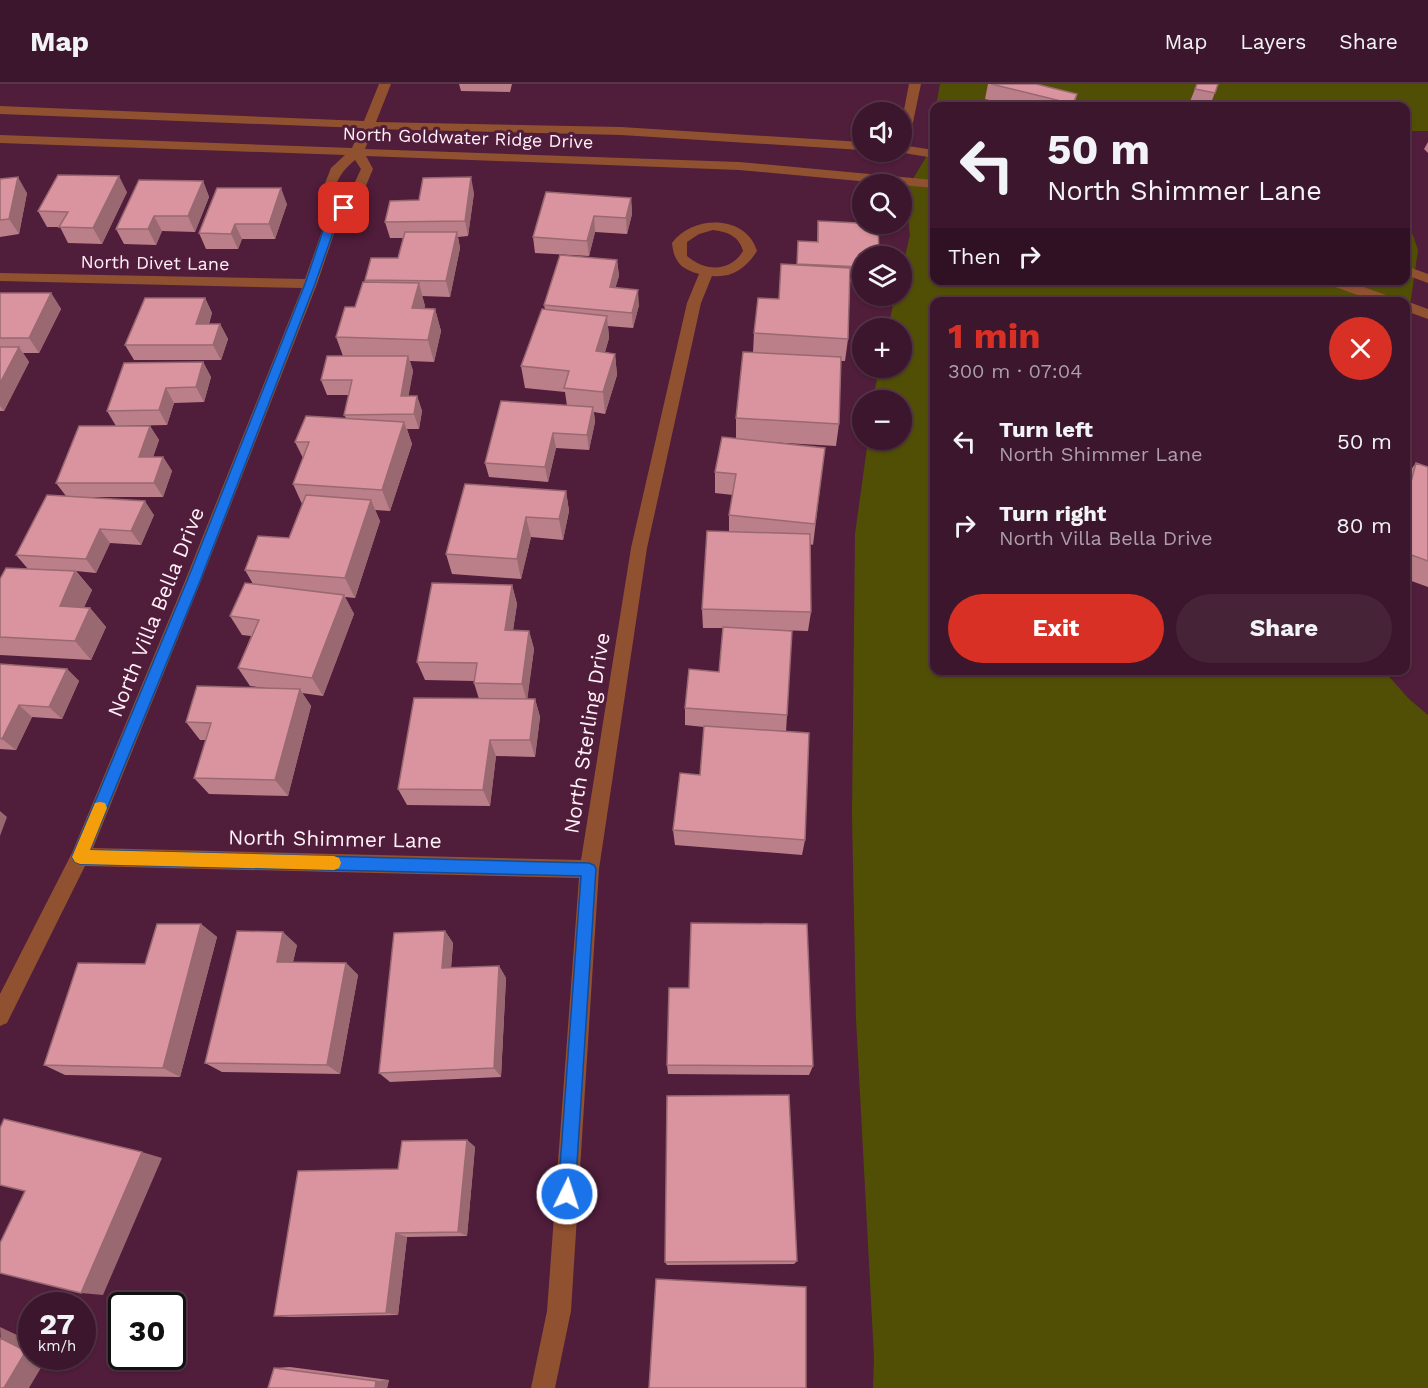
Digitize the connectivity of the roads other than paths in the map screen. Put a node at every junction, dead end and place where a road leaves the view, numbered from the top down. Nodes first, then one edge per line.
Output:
1 (385, 84) edge
2 (915, 84) edge
3 (911, 102) edge
4 (0, 110) edge
5 (370, 125) junction
6 (0, 139) edge
7 (852, 145) edge
8 (357, 152) junction
9 (930, 155) edge
10 (912, 157) edge
11 (852, 161) edge
12 (902, 162) edge
13 (930, 181) edge
14 (333, 216) junction
15 (706, 272) junction
16 (1410, 272) edge
17 (0, 277) edge
18 (1428, 279) edge
19 (310, 284) junction
20 (1343, 285) edge
21 (1378, 297) edge
22 (1410, 307) edge
23 (1428, 314) edge
24 (80, 857) junction
25 (589, 869) junction
26 (0, 1016) edge
27 (543, 1388) edge

1 - 5 street, North Villa Bella Drive
2 - 3 street
4 - 5 street, North Goldwater Ridge Drive
5 - 7 street, North Goldwater Ridge Drive
5 - 8 street, North Villa Bella Drive
6 - 8 street, North Goldwater Ridge Drive
8 - 11 street, North Goldwater Ridge Drive
8 - 14 street, North Villa Bella Drive
8 - 14 street, North Villa Bella Drive
9 - 10 street, North Goldwater Ridge Drive
12 - 13 street, North Goldwater Ridge Drive
14 - 19 street, North Villa Bella Drive
15 - 15 street
15 - 25 street, North Sterling Drive
16 - 18 street
17 - 19 street, North Divet Lane
19 - 24 street, North Villa Bella Drive
20 - 21 street
22 - 23 street
24 - 25 street, North Shimmer Lane
24 - 26 street, North Villa Bella Drive
25 - 27 street, North Sterling Drive

